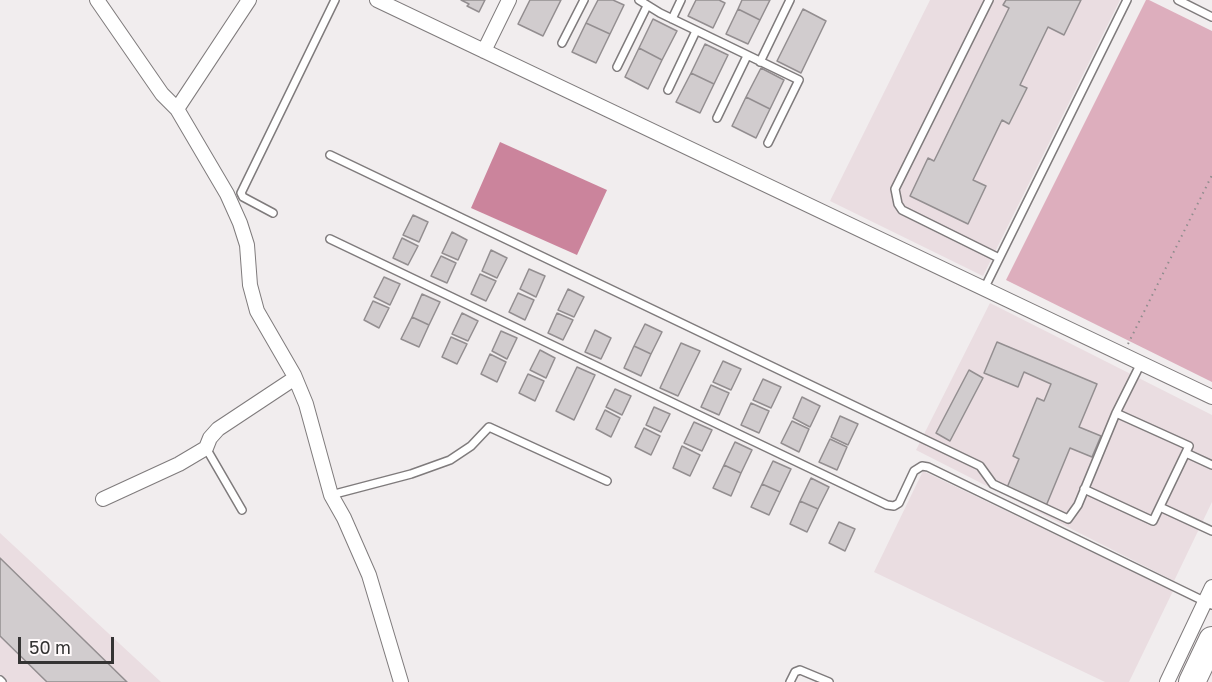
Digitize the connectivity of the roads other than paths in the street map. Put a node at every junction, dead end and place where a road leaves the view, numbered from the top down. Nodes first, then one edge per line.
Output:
1 (97, 0) edge
2 (249, 0) edge
3 (335, 0) edge
4 (377, 0) edge
5 (509, 0) edge
6 (584, 0) edge
7 (639, 0) edge
8 (681, 0) edge
9 (790, 0) edge
10 (988, 0) edge
11 (1127, 0) edge
12 (1178, 0) edge
13 (647, 6) junction
14 (1212, 16) edge
15 (672, 19) junction
16 (696, 31) junction
17 (562, 43) dead end
18 (484, 51) junction
19 (747, 56) junction
20 (760, 62) junction
21 (617, 67) dead end
22 (668, 90) dead end
23 (177, 109) junction
24 (717, 118) dead end
25 (768, 143) dead end
26 (330, 155) dead end
27 (273, 213) dead end
28 (330, 239) dead end
29 (999, 258) junction
30 (984, 289) junction
31 (1141, 363) junction
32 (295, 378) junction
33 (1212, 397) edge
34 (1116, 413) junction
35 (206, 448) junction
36 (1186, 453) junction
37 (1212, 465) edge
38 (607, 481) dead end
39 (1084, 489) junction
40 (331, 495) junction
41 (103, 499) dead end
42 (1160, 507) junction
43 (243, 510) dead end
44 (1212, 531) edge
45 (1212, 587) edge
46 (1209, 603) edge
47 (1212, 640) edge
48 (401, 682) edge
49 (790, 682) edge
50 (829, 682) edge
51 (1167, 682) edge
52 (1192, 682) edge

1 - 23 street
2 - 23 street
3 - 27 lane
4 - 18 street
5 - 18 street
6 - 17 lane
7 - 13 lane
8 - 15 lane
9 - 20 lane
10 - 29 lane
11 - 29 lane
12 - 14 lane
13 - 15 lane
13 - 21 lane
15 - 16 lane
16 - 19 lane
16 - 22 lane
18 - 30 street
19 - 20 lane
19 - 24 lane
20 - 25 lane
23 - 32 street
26 - 39 lane
28 - 46 lane
29 - 30 lane
30 - 31 street
31 - 33 street
31 - 34 lane
32 - 35 street
32 - 40 street
34 - 36 lane
34 - 39 lane
35 - 41 street
35 - 43 lane
36 - 37 lane
36 - 42 lane
38 - 40 lane
39 - 42 lane
40 - 48 street
42 - 44 lane
45 - 46 street
46 - 51 street
47 - 52 highway
49 - 50 lane

